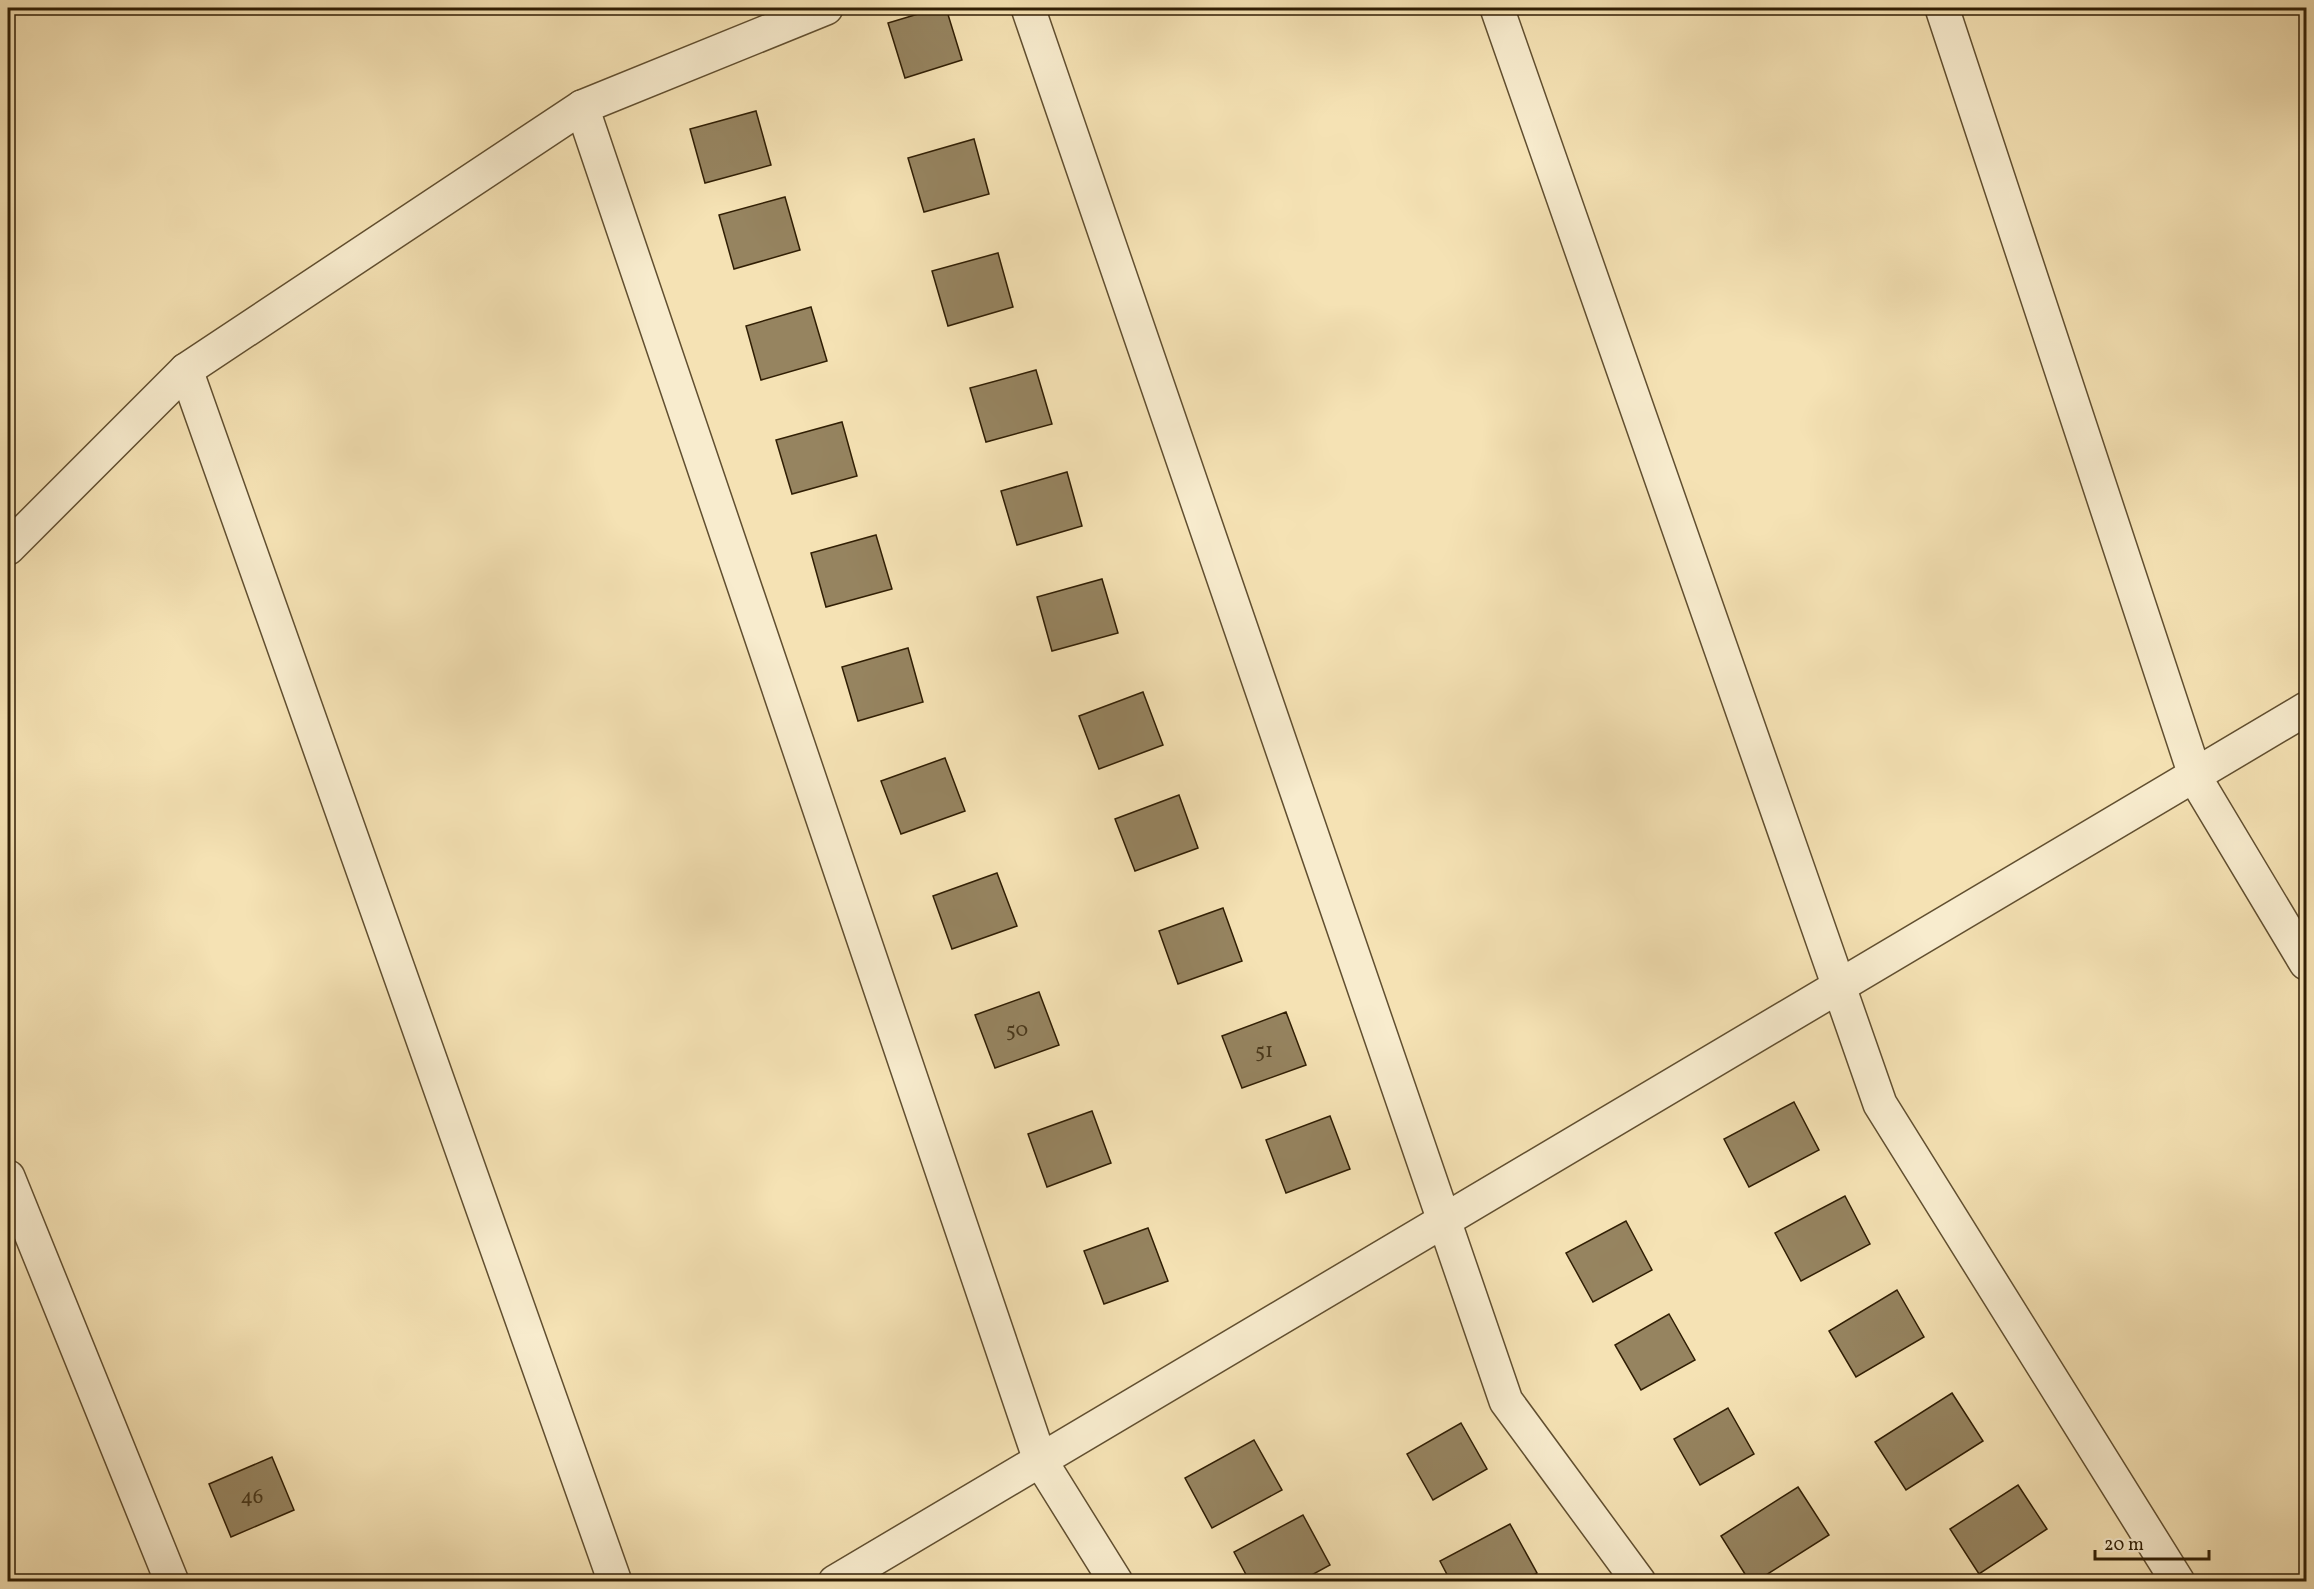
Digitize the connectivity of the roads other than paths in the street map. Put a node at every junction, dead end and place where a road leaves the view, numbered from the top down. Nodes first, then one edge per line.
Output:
1 (826, 8) edge
2 (1028, 8) edge
3 (1497, 8) edge
4 (1942, 8) edge
5 (582, 107) junction
6 (186, 370) junction
7 (8, 548) edge
8 (2307, 709) edge
9 (2195, 775) junction
10 (2307, 963) edge
11 (1839, 986) junction
12 (8, 1177) edge
13 (1444, 1220) junction
14 (1040, 1460) junction
15 (172, 1581) edge
16 (615, 1581) edge
17 (835, 1581) edge
18 (1116, 1581) edge
19 (1639, 1581) edge
20 (2178, 1581) edge

1 - 5 street
2 - 13 street
3 - 11 street
4 - 9 street
5 - 6 street
5 - 14 street
6 - 7 street
6 - 16 street
8 - 9 street
9 - 10 street
9 - 11 street
11 - 13 street
11 - 20 street
12 - 15 street
13 - 14 street
13 - 19 street
14 - 17 street
14 - 18 street

